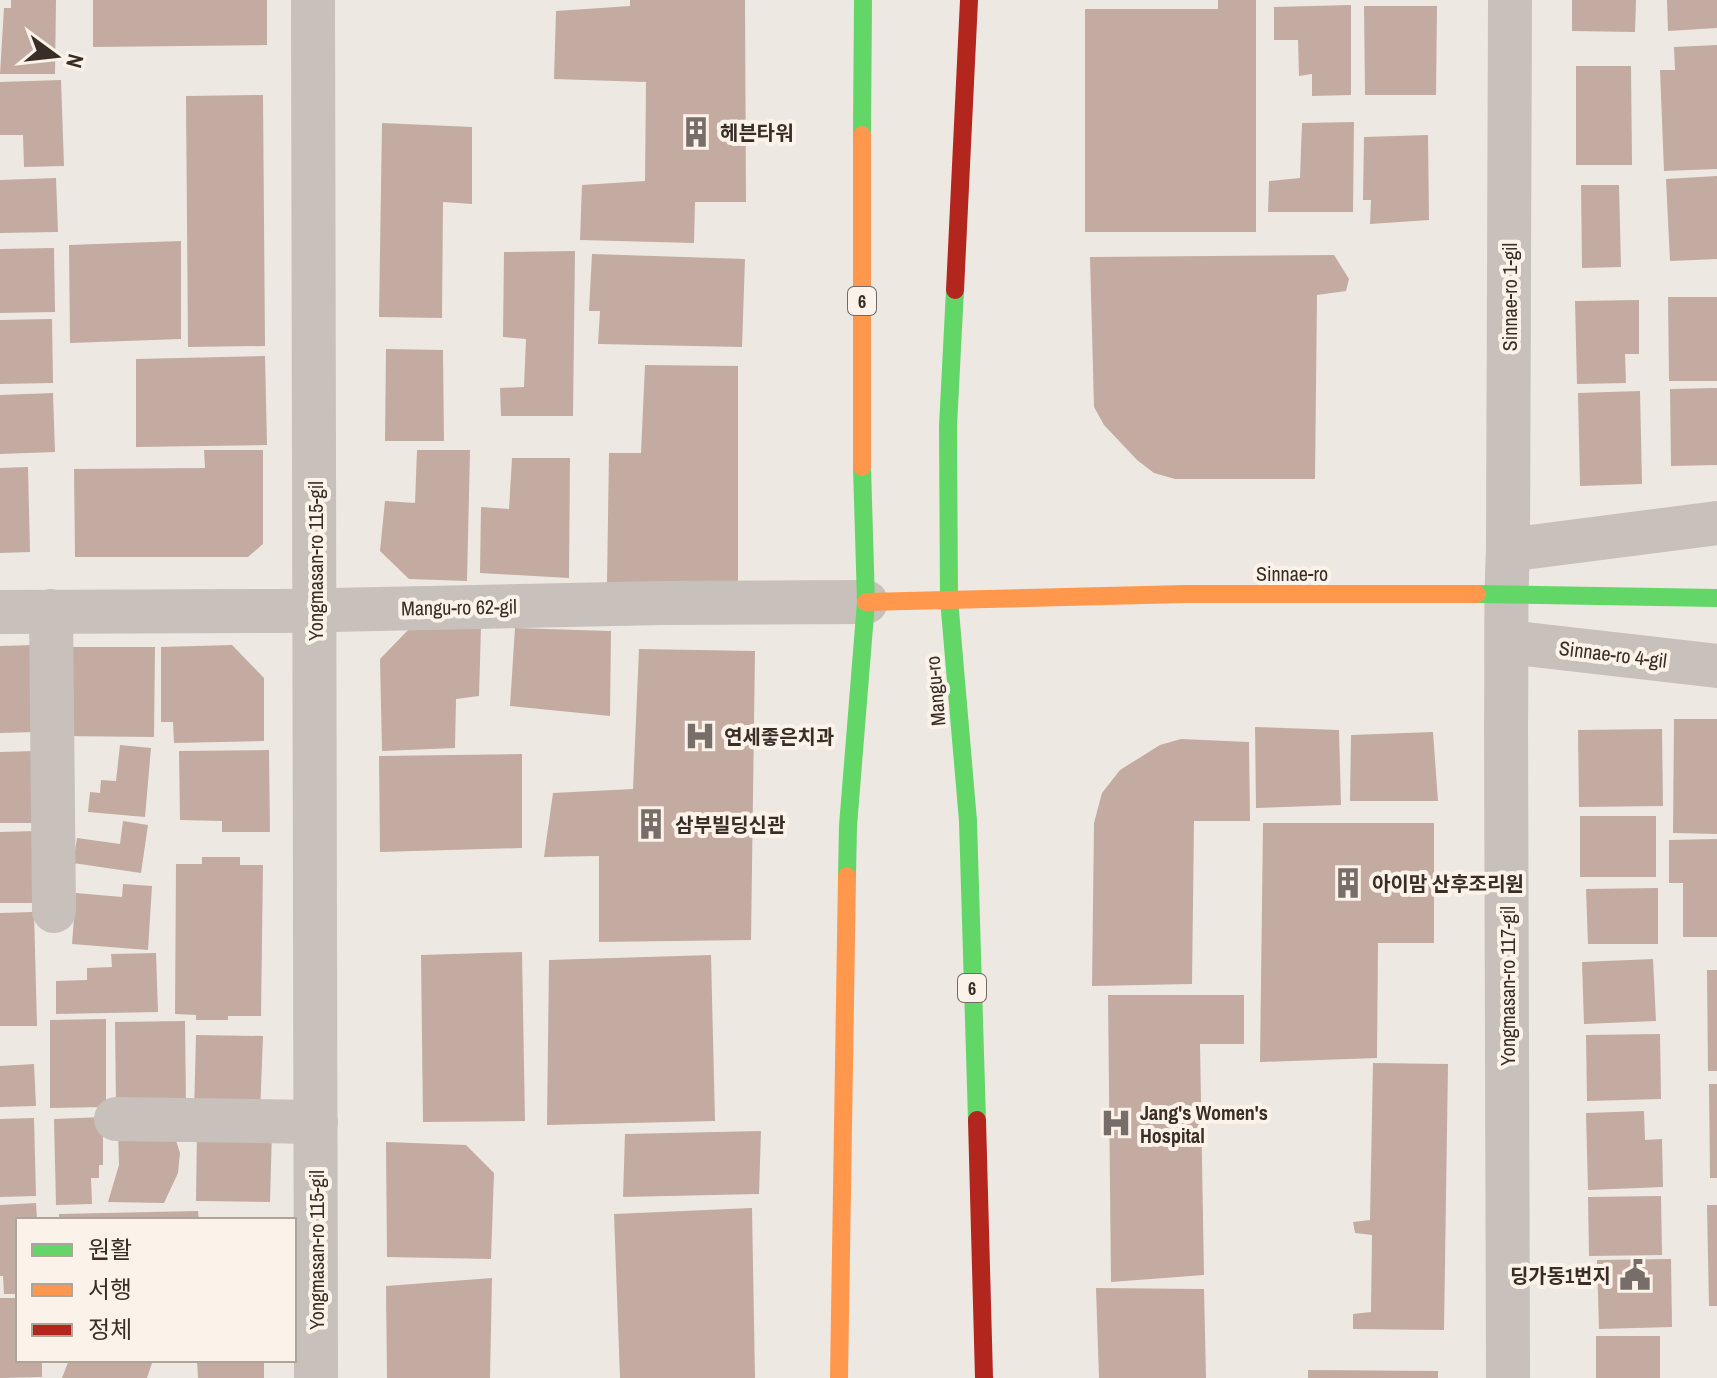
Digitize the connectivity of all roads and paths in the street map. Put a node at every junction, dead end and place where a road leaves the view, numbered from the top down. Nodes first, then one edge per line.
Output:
1 (313, 0) edge
2 (863, 0) edge
3 (969, 0) edge
4 (1510, 0) edge
5 (1717, 523) edge
6 (1508, 550) junction
7 (1505, 595) junction
8 (1717, 598) edge
9 (949, 599) junction
10 (866, 602) junction
11 (51, 611) junction
12 (315, 611) junction
13 (0, 612) edge
14 (1508, 642) junction
15 (1717, 666) edge
16 (54, 911) dead end
17 (116, 1119) dead end
18 (316, 1122) junction
19 (316, 1378) edge
20 (839, 1378) edge
21 (984, 1378) edge
22 (1508, 1378) edge

1 - 12 street, Yongmasan-ro 115-gil
2 - 10 main road, 6
3 - 9 main road, Mangu-ro / 6
4 - 6 street, Sinnae-ro 1-gil
5 - 6 street
6 - 7 street, Sinnae-ro 1-gil
7 - 8 main road, Sinnae-ro
7 - 9 main road, Sinnae-ro
7 - 14 street, Yongmasan-ro 117-gil
9 - 10 main road, Sinnae-ro
9 - 21 main road, Mangu-ro / 6
10 - 12 street, Mangu-ro 62-gil
10 - 20 main road, 6
11 - 12 street, Mangu-ro 62-gil
11 - 13 street, Mangu-ro 62-gil
11 - 16 street
12 - 18 street, Yongmasan-ro 115-gil
14 - 15 street, Sinnae-ro 4-gil
14 - 22 street, Yongmasan-ro 117-gil
17 - 18 street
18 - 19 street, Yongmasan-ro 115-gil

